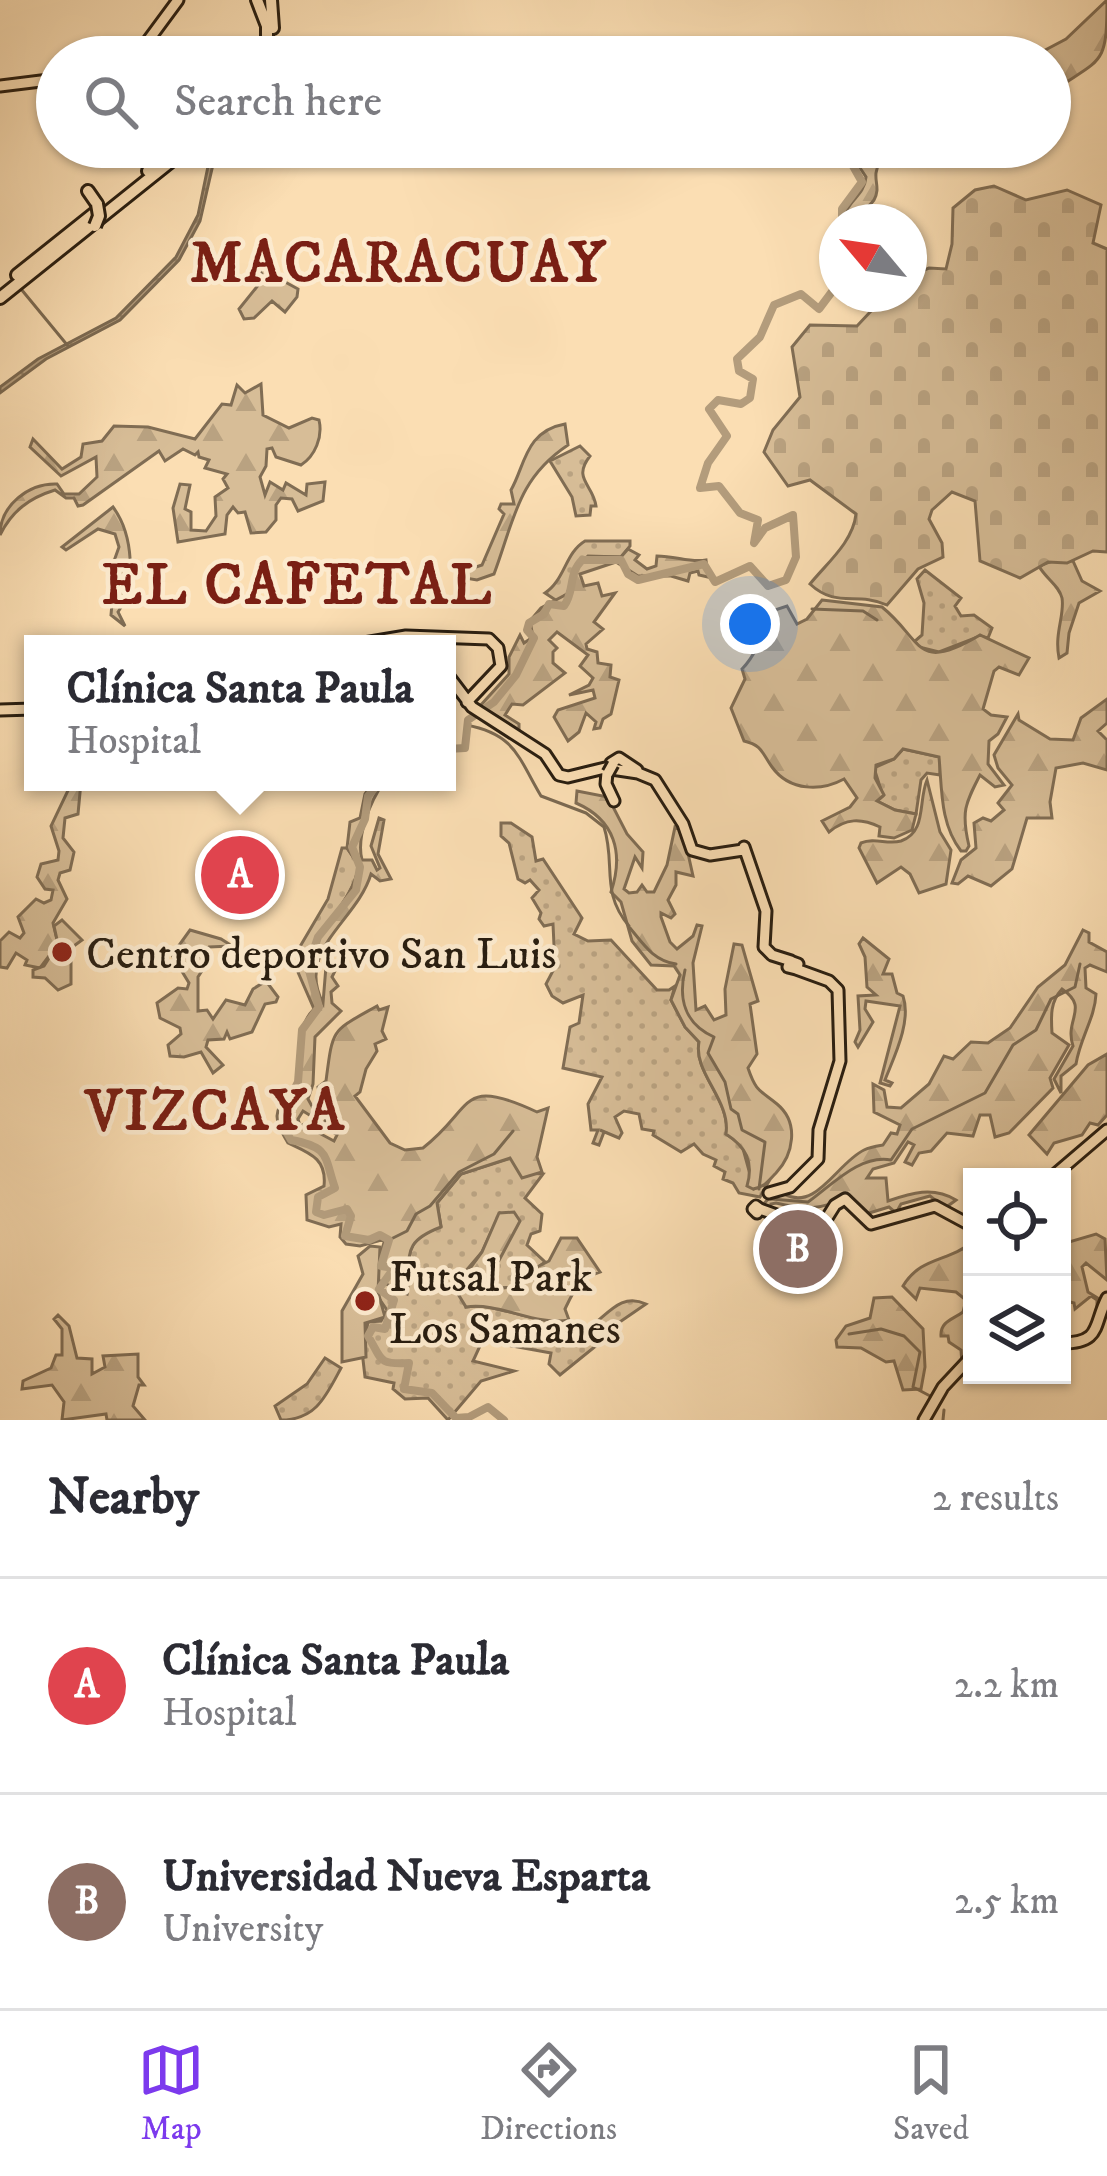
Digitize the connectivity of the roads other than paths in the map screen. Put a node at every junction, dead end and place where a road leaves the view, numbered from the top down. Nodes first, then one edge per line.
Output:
1 (180, 0) edge
2 (258, 0) edge
3 (271, 0) edge
4 (159, 36) edge
5 (268, 36) edge
6 (269, 36) edge
7 (270, 36) edge
8 (36, 83) edge
9 (0, 87) edge
10 (153, 168) edge
11 (159, 168) edge
12 (161, 168) edge
13 (42, 254) junction
14 (16, 285) junction
15 (0, 293) edge
16 (456, 638) edge
17 (456, 685) edge
18 (478, 688) junction
19 (459, 689) junction
20 (468, 706) junction
21 (608, 768) junction
22 (614, 801) dead end
23 (747, 848) junction
24 (1107, 1130) edge
25 (1063, 1168) edge
26 (963, 1221) edge
27 (1107, 1297) edge
28 (1071, 1343) edge
29 (963, 1368) edge
30 (926, 1420) edge

1 - 4 main road
2 - 5 highway
2 - 6 highway
3 - 7 highway
8 - 9 main road
10 - 13 highway
11 - 15 highway
12 - 14 highway
13 - 14 highway, bridge
13 - 15 highway
14 - 15 highway
16 - 18 main road
17 - 19 main road
18 - 19 main road
18 - 20 main road
19 - 20 main road
20 - 21 main road
21 - 22 main road
21 - 23 main road
21 - 23 main road
23 - 26 main road
24 - 25 main road
27 - 28 main road
29 - 30 main road

